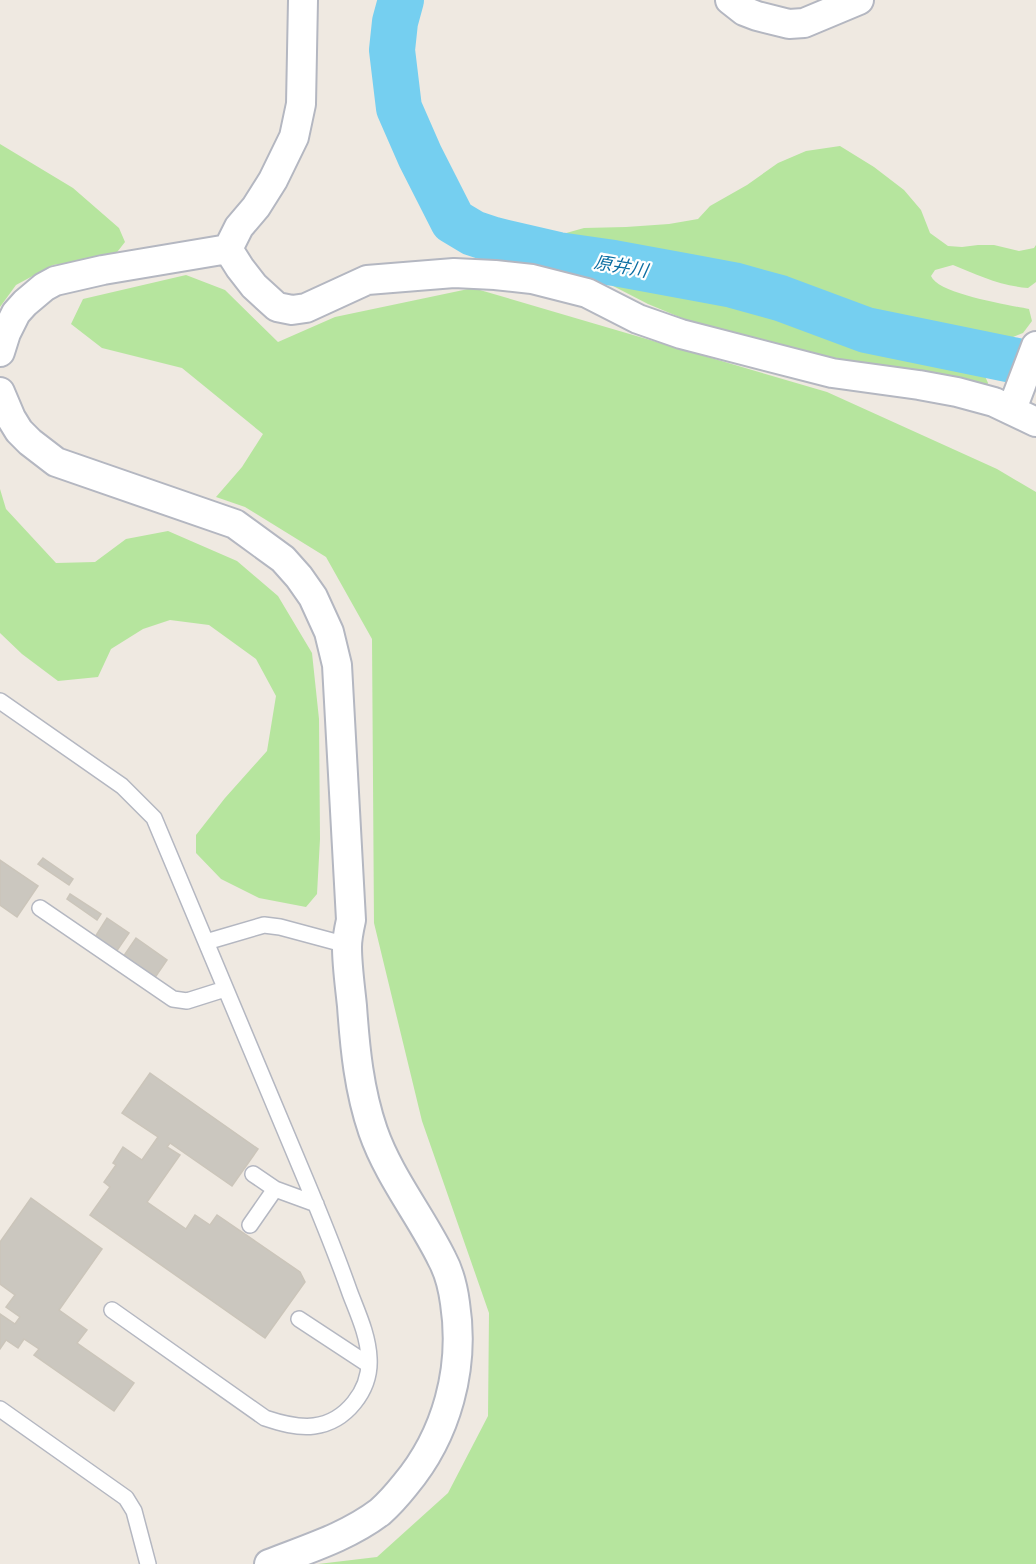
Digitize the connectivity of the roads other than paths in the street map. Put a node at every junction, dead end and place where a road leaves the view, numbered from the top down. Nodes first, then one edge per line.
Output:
1 (303, 0) edge
2 (730, 0) edge
3 (859, 0) edge
4 (228, 249) junction
5 (1036, 346) edge
6 (0, 352) edge
7 (0, 392) edge
8 (1024, 416) edge
9 (0, 701) edge
10 (40, 908) dead end
11 (206, 942) junction
12 (347, 945) junction
13 (225, 989) junction
14 (253, 1174) dead end
15 (275, 1189) junction
16 (316, 1204) junction
17 (250, 1226) dead end
18 (112, 1310) dead end
19 (299, 1320) dead end
20 (369, 1365) junction
21 (0, 1409) edge
22 (148, 1564) edge
23 (269, 1564) edge

1 - 4 street
2 - 3 street
4 - 6 street
4 - 8 street
5 - 8 street
7 - 12 street
9 - 11 lane
10 - 13 lane
11 - 12 lane
11 - 13 lane
12 - 23 street
13 - 16 lane
14 - 15 lane
15 - 16 lane
15 - 17 lane
16 - 20 lane
18 - 20 lane
19 - 20 lane
21 - 22 lane

